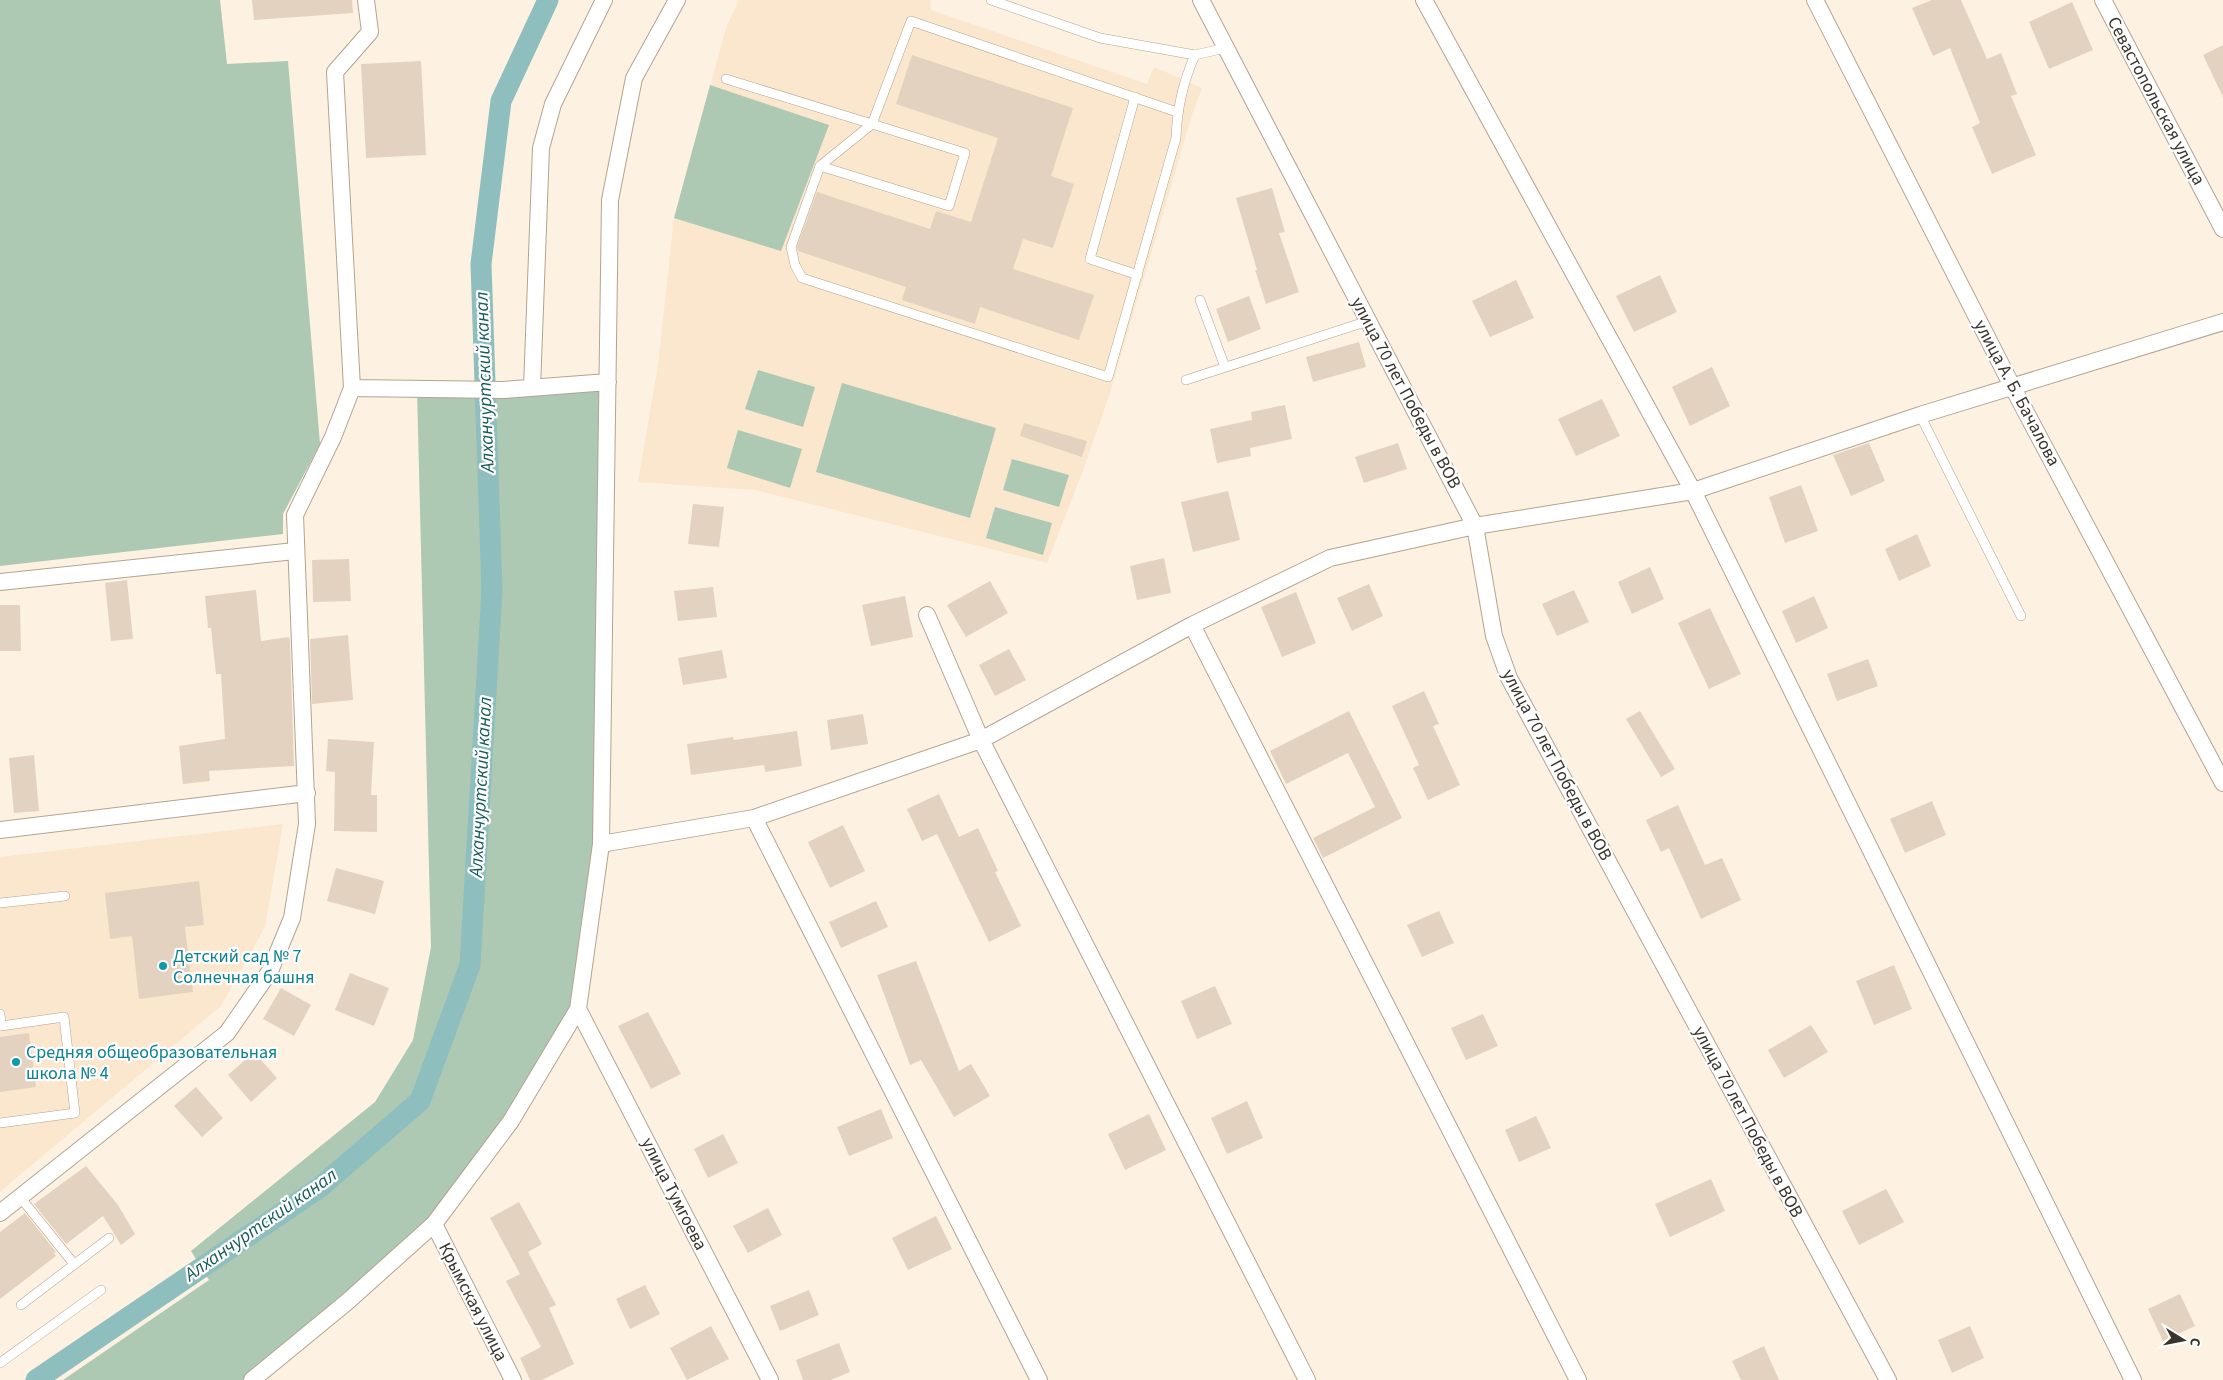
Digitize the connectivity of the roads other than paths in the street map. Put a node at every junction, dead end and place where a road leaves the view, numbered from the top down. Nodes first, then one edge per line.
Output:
1 (366, 0) edge
2 (604, 0) edge
3 (677, 0) edge
4 (991, 0) edge
5 (1201, 0) edge
6 (1424, 0) edge
7 (1814, 0) edge
8 (2103, 0) edge
9 (1225, 48) junction
10 (1195, 54) junction
11 (726, 78) dead end
12 (1135, 97) junction
13 (1177, 112) junction
14 (872, 124) junction
15 (820, 166) junction
16 (2223, 229) edge
17 (1138, 275) junction
18 (1200, 300) dead end
19 (1368, 321) junction
20 (2223, 322) edge
21 (1225, 367) junction
22 (1186, 380) dead end
23 (608, 382) junction
24 (2012, 386) junction
25 (352, 388) junction
26 (532, 388) junction
27 (1920, 415) junction
28 (1693, 491) junction
29 (1475, 526) junction
30 (295, 551) junction
31 (0, 582) edge
32 (927, 615) dead end
33 (2021, 616) dead end
34 (1192, 625) junction
35 (981, 740) junction
36 (2223, 783) edge
37 (307, 793) junction
38 (754, 818) junction
39 (0, 830) edge
40 (601, 844) junction
41 (66, 896) dead end
42 (0, 903) edge
43 (578, 1009) junction
44 (0, 1014) edge
45 (0, 1123) edge
46 (20, 1197) junction
47 (0, 1213) edge
48 (434, 1224) junction
49 (109, 1238) dead end
50 (74, 1264) junction
51 (101, 1290) dead end
52 (21, 1305) dead end
53 (0, 1363) edge
54 (252, 1380) edge
55 (512, 1380) edge
56 (770, 1380) edge
57 (1039, 1380) edge
58 (1307, 1380) edge
59 (1578, 1380) edge
60 (1888, 1380) edge
61 (2133, 1380) edge

1 - 25 street
2 - 26 street
3 - 23 street
4 - 10 lane
5 - 9 street, улица 70 лет Победы в ВОВ
6 - 28 street
7 - 24 street, улица А. Б. Бачалова
8 - 16 street, Севастопольская улица
9 - 10 lane
9 - 19 street, улица 70 лет Победы в ВОВ
10 - 13 lane
11 - 14 lane
12 - 13 lane
12 - 14 lane
12 - 17 lane
13 - 17 lane
14 - 15 lane
14 - 15 lane
15 - 17 lane
18 - 21 lane
19 - 21 lane
19 - 29 street, улица 70 лет Победы в ВОВ
20 - 24 street
21 - 22 lane
23 - 26 street
23 - 40 street
24 - 27 street
24 - 36 street, улица А. Б. Бачалова
25 - 26 street
25 - 30 street
27 - 28 street
27 - 33 lane
28 - 29 street
28 - 61 street
29 - 34 street
29 - 60 street, улица 70 лет Победы в ВОВ
30 - 31 street
30 - 37 street
32 - 35 street
34 - 35 street
34 - 59 street
35 - 38 street
35 - 58 street
37 - 39 street
37 - 46 street
38 - 40 street
38 - 57 street
40 - 43 street
41 - 42 lane
43 - 48 street
43 - 56 street, улица Тумгоева
44 - 45 lane
46 - 47 street
46 - 50 lane
48 - 54 street
48 - 55 street, Крымская улица
49 - 50 lane
50 - 52 lane
51 - 53 lane

